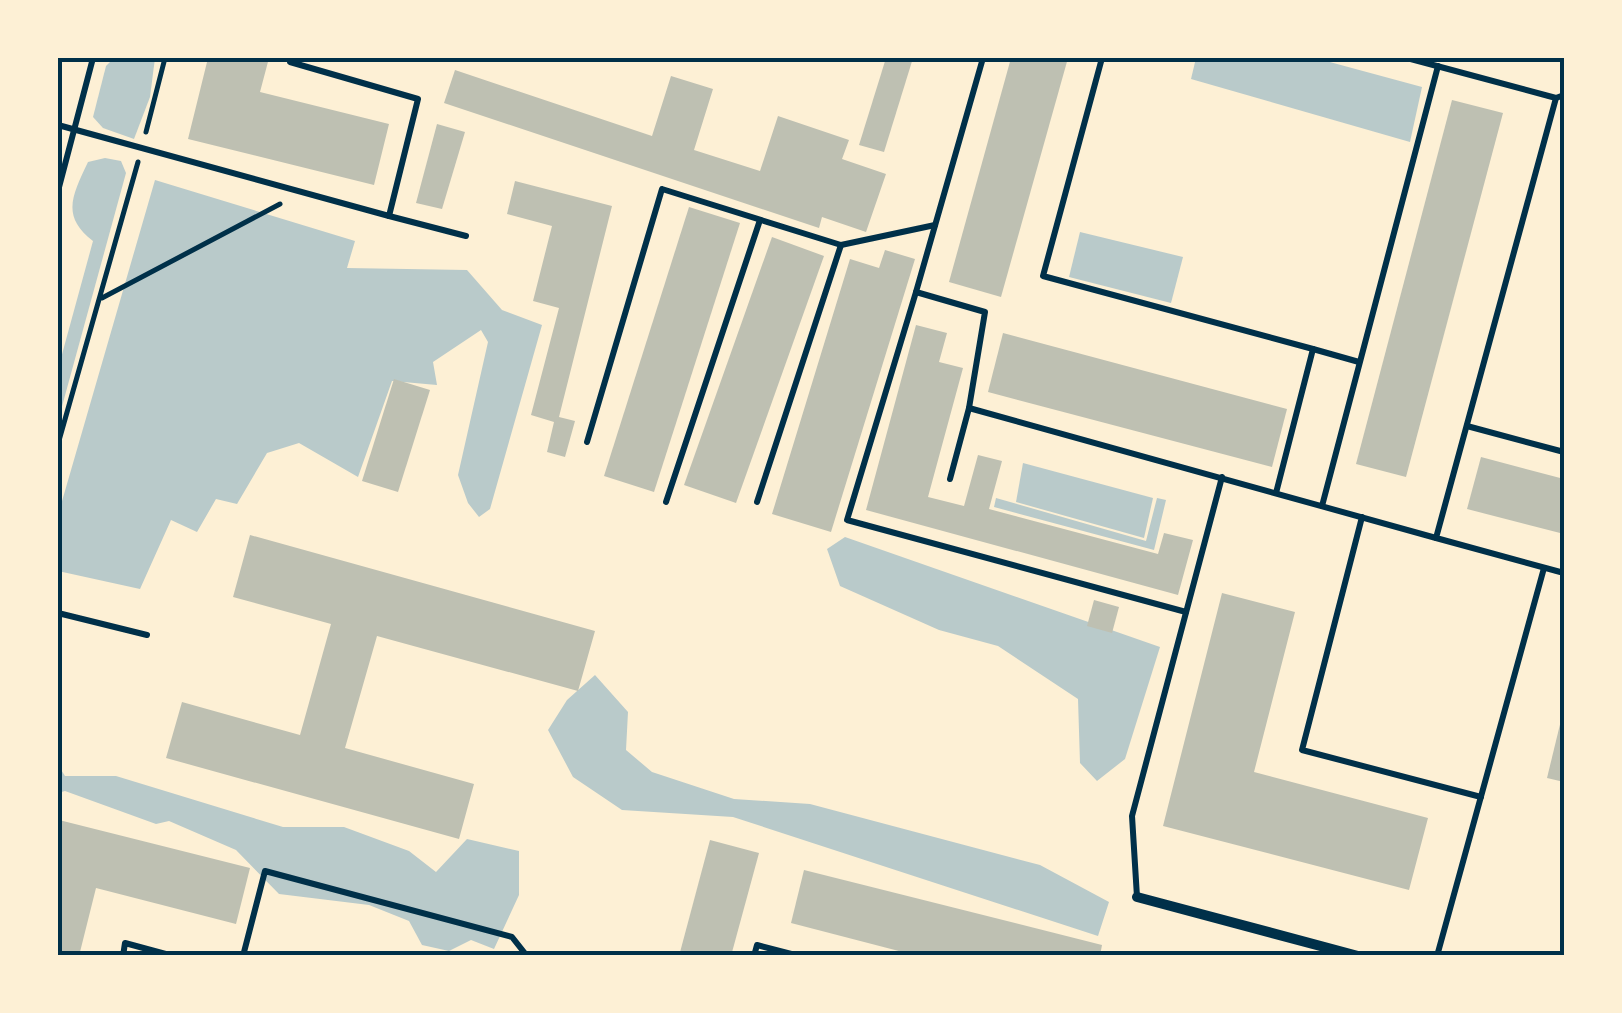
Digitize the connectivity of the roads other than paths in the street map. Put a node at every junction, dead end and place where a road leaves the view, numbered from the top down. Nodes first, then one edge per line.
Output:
1 (93, 58) edge
2 (291, 58) edge
3 (983, 58) edge
4 (1102, 58) edge
5 (1407, 58) edge
6 (1438, 66) junction
7 (1560, 96) edge
8 (58, 124) edge
9 (74, 129) junction
10 (58, 191) edge
11 (390, 216) junction
12 (760, 220) junction
13 (935, 226) junction
14 (466, 236) dead end
15 (842, 245) junction
16 (916, 292) junction
17 (1313, 350) junction
18 (1359, 362) junction
19 (970, 408) junction
20 (1468, 426) junction
21 (586, 442) dead end
22 (1564, 452) edge
23 (1222, 477) junction
24 (950, 480) dead end
25 (1276, 493) junction
26 (666, 502) dead end
27 (756, 502) dead end
28 (1322, 506) junction
29 (1362, 518) junction
30 (1436, 538) junction
31 (1544, 568) junction
32 (1564, 574) edge
33 (1186, 612) junction
34 (58, 613) edge
35 (147, 635) dead end
36 (1481, 796) junction
37 (1137, 897) joint
38 (123, 956) edge
39 (173, 956) edge
40 (243, 956) edge
41 (526, 956) edge
42 (754, 956) edge
43 (799, 956) edge
44 (1358, 956) edge
45 (1437, 956) edge

1 - 9 lane
2 - 11 lane
3 - 13 lane
4 - 17 lane
5 - 6 lane
6 - 7 lane
6 - 18 lane
7 - 20 lane
8 - 9 lane
9 - 10 lane
9 - 11 lane
11 - 14 lane
12 - 15 lane
12 - 21 lane
12 - 26 lane
13 - 15 lane
13 - 16 lane
15 - 27 lane
16 - 19 lane
16 - 33 lane
17 - 18 lane
17 - 25 lane
18 - 28 lane
19 - 23 lane
19 - 24 lane
20 - 22 lane
20 - 30 lane
23 - 25 lane
23 - 33 lane
25 - 28 lane
28 - 29 lane
29 - 30 lane
29 - 36 lane
30 - 31 lane
31 - 32 lane
31 - 36 lane
33 - 37 lane
34 - 35 lane
36 - 45 lane
37 - 44 street
38 - 39 lane
40 - 41 lane
42 - 43 lane

